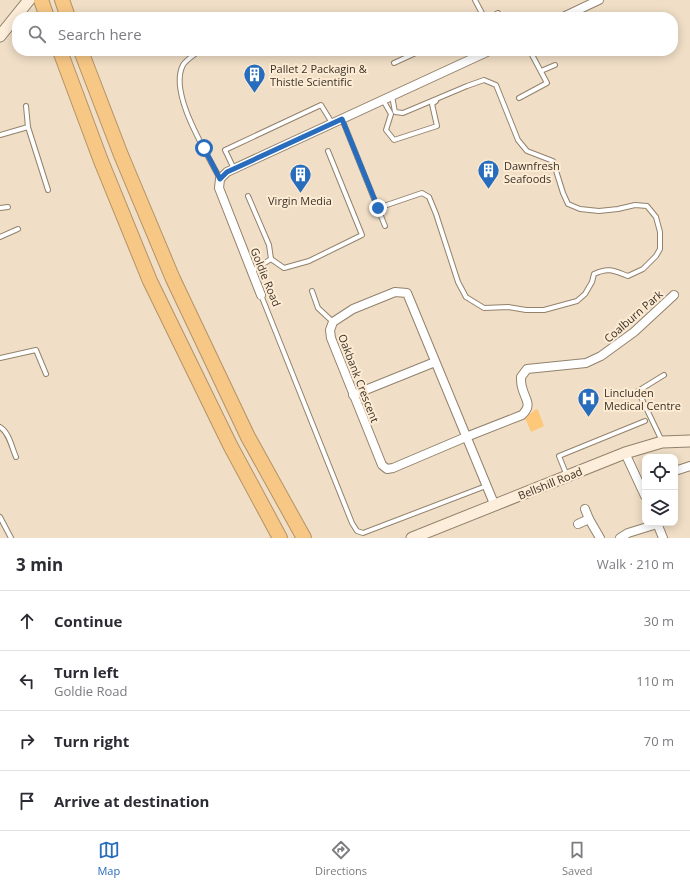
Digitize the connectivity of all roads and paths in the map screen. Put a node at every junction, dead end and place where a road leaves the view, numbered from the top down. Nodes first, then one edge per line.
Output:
1 (29, 0) edge
2 (41, 0) edge
3 (62, 0) edge
4 (475, 0) edge
5 (599, 0) edge
6 (19, 12) edge
7 (46, 12) edge
8 (66, 12) edge
9 (481, 12) edge
10 (574, 12) edge
11 (12, 20) edge
12 (0, 36) edge
13 (62, 56) edge
14 (83, 56) edge
15 (193, 56) edge
16 (409, 56) edge
17 (478, 56) edge
18 (533, 56) edge
19 (394, 63) dead end
20 (555, 65) dead end
21 (541, 71) junction
22 (392, 96) junction
23 (441, 97) junction
24 (519, 98) dead end
25 (383, 100) junction
26 (26, 106) dead end
27 (342, 119) junction
28 (332, 124) junction
29 (28, 127) junction
30 (0, 135) edge
31 (328, 151) dead end
32 (234, 169) junction
33 (220, 179) junction
34 (48, 190) dead end
35 (248, 196) dead end
36 (0, 208) edge
37 (8, 208) dead end
38 (378, 208) junction
39 (385, 226) dead end
40 (18, 229) dead end
41 (0, 237) edge
42 (272, 258) junction
43 (251, 271) junction
44 (312, 291) dead end
45 (260, 295) joint
46 (674, 295) dead end
47 (333, 322) junction
48 (0, 358) edge
49 (435, 362) junction
50 (46, 374) dead end
51 (664, 375) dead end
52 (353, 395) junction
53 (644, 421) dead end
54 (0, 427) edge
55 (466, 437) junction
56 (690, 441) edge
57 (662, 442) junction
58 (625, 453) junction
59 (16, 457) dead end
60 (690, 466) edge
61 (678, 470) edge
62 (567, 476) junction
63 (642, 483) edge
64 (486, 486) junction
65 (495, 506) junction
66 (585, 509) dead end
67 (0, 517) edge
68 (589, 519) junction
69 (578, 524) dead end
70 (651, 526) edge
71 (658, 526) edge
72 (11, 538) edge
73 (280, 538) edge
74 (304, 538) edge
75 (412, 538) edge
76 (600, 538) edge
77 (620, 538) edge
78 (663, 538) edge

1 - 6 main road
2 - 7 highway
3 - 8 highway
4 - 9 lane
5 - 10 street
11 - 12 main road
13 - 73 highway
14 - 74 highway
15 - 33 lane
16 - 19 lane
17 - 22 street
18 - 21 lane
20 - 21 lane
21 - 24 lane
22 - 23 lane
22 - 25 street
23 - 25 lane
23 - 38 lane
25 - 27 street
26 - 29 lane
27 - 28 street
27 - 38 lane
28 - 32 street
28 - 32 lane
29 - 30 lane
29 - 34 lane
31 - 42 lane
32 - 33 street
33 - 43 street, Goldie Road
35 - 42 lane
36 - 37 lane
38 - 39 lane
40 - 41 lane
42 - 43 lane
43 - 45 street, Goldie Road
44 - 47 lane
45 - 64 lane, Goldie Road
46 - 55 street, Coalburn Park
47 - 49 street, Oakbank Crescent
47 - 52 street, Oakbank Crescent
48 - 50 lane
49 - 52 street
49 - 55 street, Oakbank Crescent
51 - 57 lane
52 - 55 street, Oakbank Crescent
53 - 62 lane
54 - 59 lane
55 - 64 street, Oakbank Crescent
56 - 57 main road, Bellshill Road
57 - 58 main road, Bellshill Road
58 - 62 main road, Bellshill Road
58 - 63 street
60 - 61 street
62 - 65 main road, Bellshill Road
64 - 65 street, Oakbank Crescent
65 - 75 main road, Bellshill Road
66 - 68 street
67 - 72 lane
68 - 69 street
68 - 76 street
70 - 77 street
71 - 78 street

